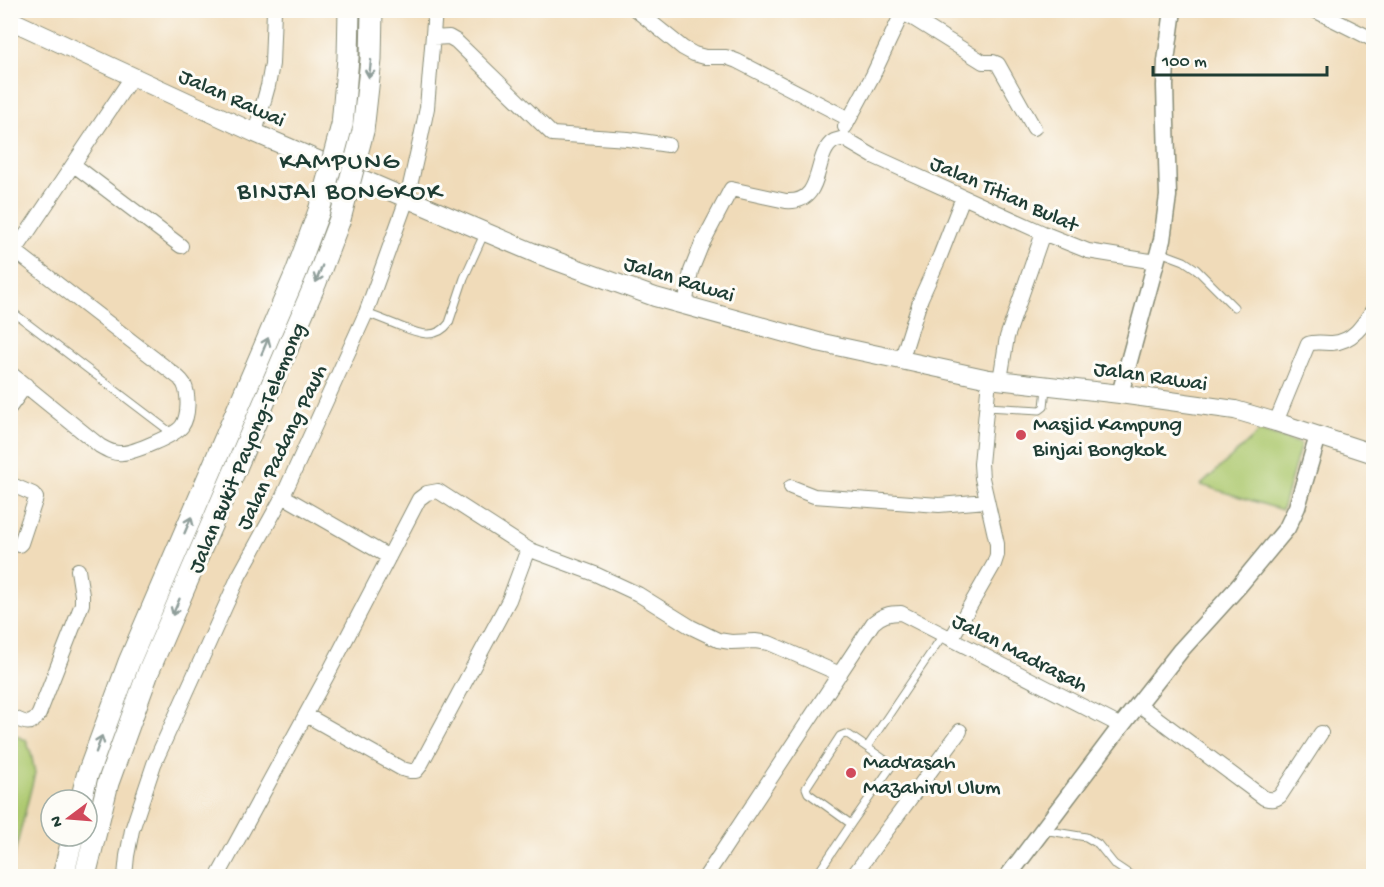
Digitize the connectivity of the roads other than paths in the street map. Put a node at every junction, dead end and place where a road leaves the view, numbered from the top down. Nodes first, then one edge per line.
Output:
1 (274, 10) edge
2 (349, 10) edge
3 (372, 10) edge
4 (435, 10) edge
5 (636, 10) edge
6 (1173, 10) edge
7 (1314, 10) edge
8 (899, 13) edge
9 (10, 20) edge
10 (433, 38) junction
11 (1374, 40) edge
12 (132, 77) junction
13 (849, 120) junction
14 (1034, 128) dead end
15 (255, 133) junction
16 (844, 138) junction
17 (668, 146) dead end
18 (74, 165) junction
19 (963, 196) junction
20 (407, 199) junction
21 (485, 232) junction
22 (1043, 233) junction
23 (181, 246) dead end
24 (13, 254) edge
25 (1158, 257) junction
26 (685, 306) junction
27 (1234, 307) dead end
28 (1374, 308) edge
29 (10, 310) edge
30 (366, 313) junction
31 (901, 361) junction
32 (10, 373) edge
33 (995, 379) junction
34 (1046, 385) junction
35 (26, 386) junction
36 (1120, 394) junction
37 (987, 406) junction
38 (10, 408) edge
39 (1276, 422) junction
40 (173, 434) junction
41 (1318, 436) junction
42 (1374, 454) edge
43 (10, 484) edge
44 (791, 487) dead end
45 (283, 496) junction
46 (987, 501) junction
47 (15, 544) edge
48 (528, 549) junction
49 (389, 557) junction
50 (78, 570) dead end
51 (947, 637) junction
52 (840, 674) junction
53 (1138, 704) junction
54 (306, 715) junction
55 (10, 716) edge
56 (1121, 726) junction
57 (960, 731) dead end
58 (1321, 733) dead end
59 (867, 747) junction
60 (84, 788) edge
61 (851, 824) junction
62 (1043, 830) junction
63 (70, 848) edge
64 (63, 876) edge
65 (85, 876) edge
66 (125, 876) edge
67 (218, 876) edge
68 (706, 876) edge
69 (816, 876) edge
70 (853, 876) edge
71 (1008, 876) edge
72 (1132, 876) edge

1 - 15 street
60 -> 2 highway, Jalan Bukit Payong-Telemong, bridge
3 -> 65 highway, Jalan Bukit Payong-Telemong, bridge
4 - 10 street
5 - 13 street
6 - 25 street
7 - 11 street
8 - 13 street
8 - 14 street
9 - 12 main road, Jalan Rawai
10 - 17 street
10 - 20 street
12 - 15 main road, Jalan Rawai
12 - 18 street
13 - 16 street
15 - 20 main road, Jalan Rawai
16 - 19 street, Jalan Titian Bulat
16 - 26 street
18 - 23 street
18 - 24 street
19 - 22 street, Jalan Titian Bulat
19 - 31 street
20 - 21 main road, Jalan Rawai
20 - 30 street, Jalan Padang Pauh
21 - 26 main road, Jalan Rawai
21 - 30 lane
22 - 25 street, Jalan Titian Bulat
22 - 33 street
24 - 40 street
25 - 27 lane
25 - 36 street
26 - 31 main road, Jalan Rawai
28 - 39 street
29 - 40 lane
30 - 45 street, Jalan Padang Pauh
31 - 33 main road, Jalan Rawai
32 - 35 street
33 - 34 main road, Jalan Rawai
33 - 37 street
34 - 36 main road, Jalan Rawai
34 - 37 lane
35 - 38 street
35 - 40 street
36 - 39 main road, Jalan Rawai
37 - 46 street
39 - 41 main road, Jalan Rawai
41 - 42 main road, Jalan Rawai
41 - 53 street
43 - 47 street
44 - 46 street
45 - 49 street
45 - 66 street, Jalan Padang Pauh
46 - 51 street
48 - 49 street
48 - 52 street
48 - 54 street
49 - 54 street
50 - 55 street
51 - 52 street, Jalan Madrasah
51 - 56 street, Jalan Madrasah
51 - 59 lane
52 - 68 street
53 - 56 street
53 - 58 street
54 - 67 street
56 - 62 street
57 - 70 street
59 - 61 lane
59 - 61 lane
61 - 69 lane
62 - 71 street
62 - 72 lane
63 - 64 highway

